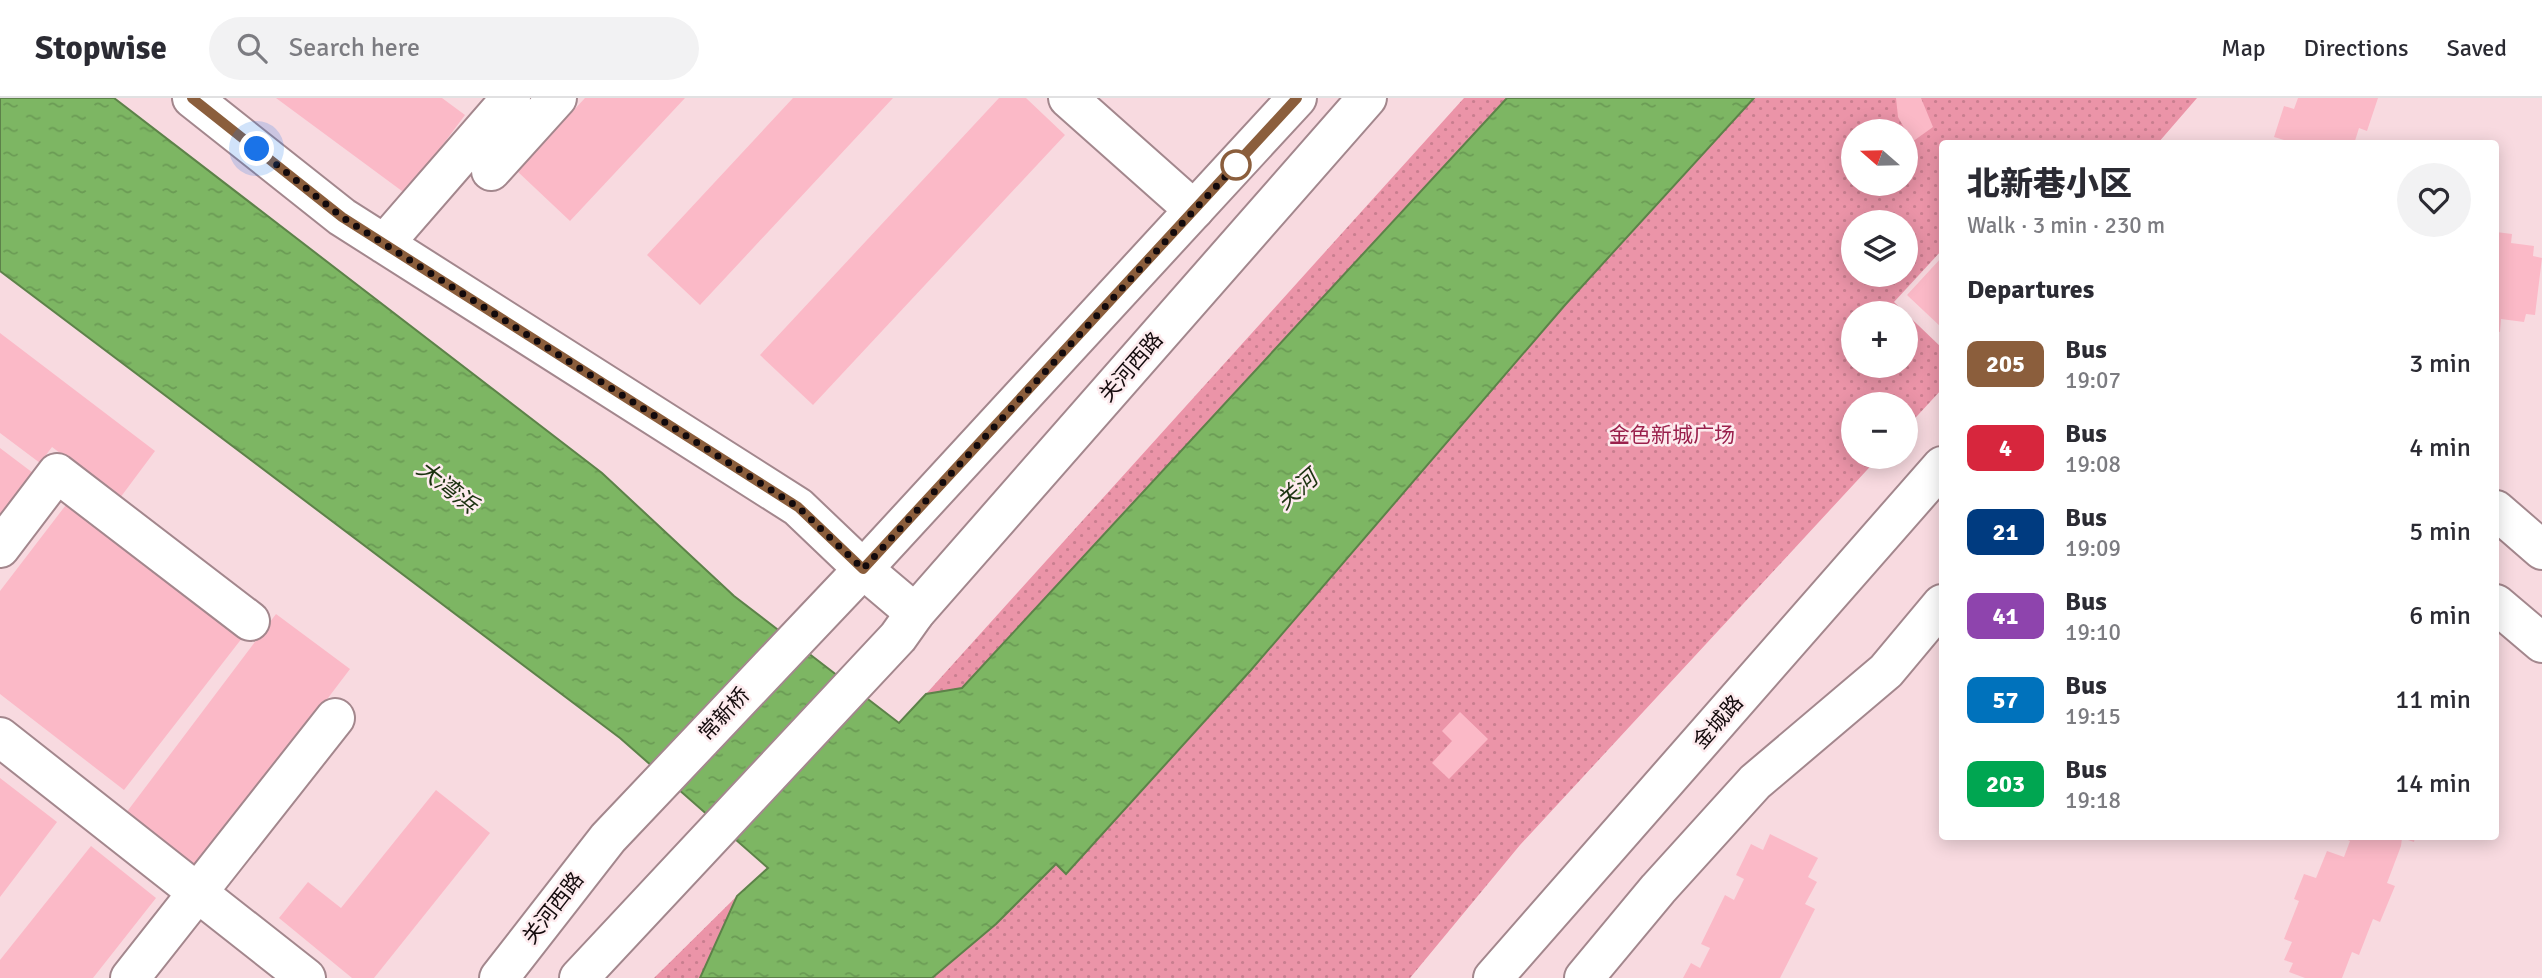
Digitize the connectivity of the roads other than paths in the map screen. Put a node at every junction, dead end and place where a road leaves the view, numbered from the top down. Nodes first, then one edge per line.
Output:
1 (192, 98) edge
2 (557, 98) edge
3 (1068, 98) edge
4 (1297, 98) edge
5 (1367, 98) edge
6 (495, 103) edge
7 (491, 171) dead end
8 (1194, 210) junction
9 (384, 244) junction
10 (1939, 469) edge
11 (2499, 513) edge
12 (0, 548) edge
13 (2542, 550) edge
14 (852, 579) junction
15 (2499, 607) edge
16 (1939, 608) edge
17 (250, 621) dead end
18 (906, 625) junction
19 (2542, 643) edge
20 (335, 718) dead end
21 (0, 737) edge
22 (608, 838) joint
23 (197, 892) junction
24 (130, 978) edge
25 (306, 978) edge
26 (499, 978) edge
27 (579, 978) edge
28 (1493, 978) edge
29 (1584, 978) edge

1 - 9 main road
2 - 7 main road
3 - 8 main road
4 - 8 main road
5 - 18 main road, 关河西路
6 - 9 main road
8 - 14 main road
9 - 14 main road
10 - 28 main road, 金城路
11 - 13 main road
12 - 17 main road
14 - 18 main road
14 - 22 main road, 常新桥
15 - 19 main road
16 - 29 main road
18 - 27 main road
20 - 23 main road
21 - 23 main road
22 - 26 main road, 关河西路
23 - 24 main road
23 - 25 main road

